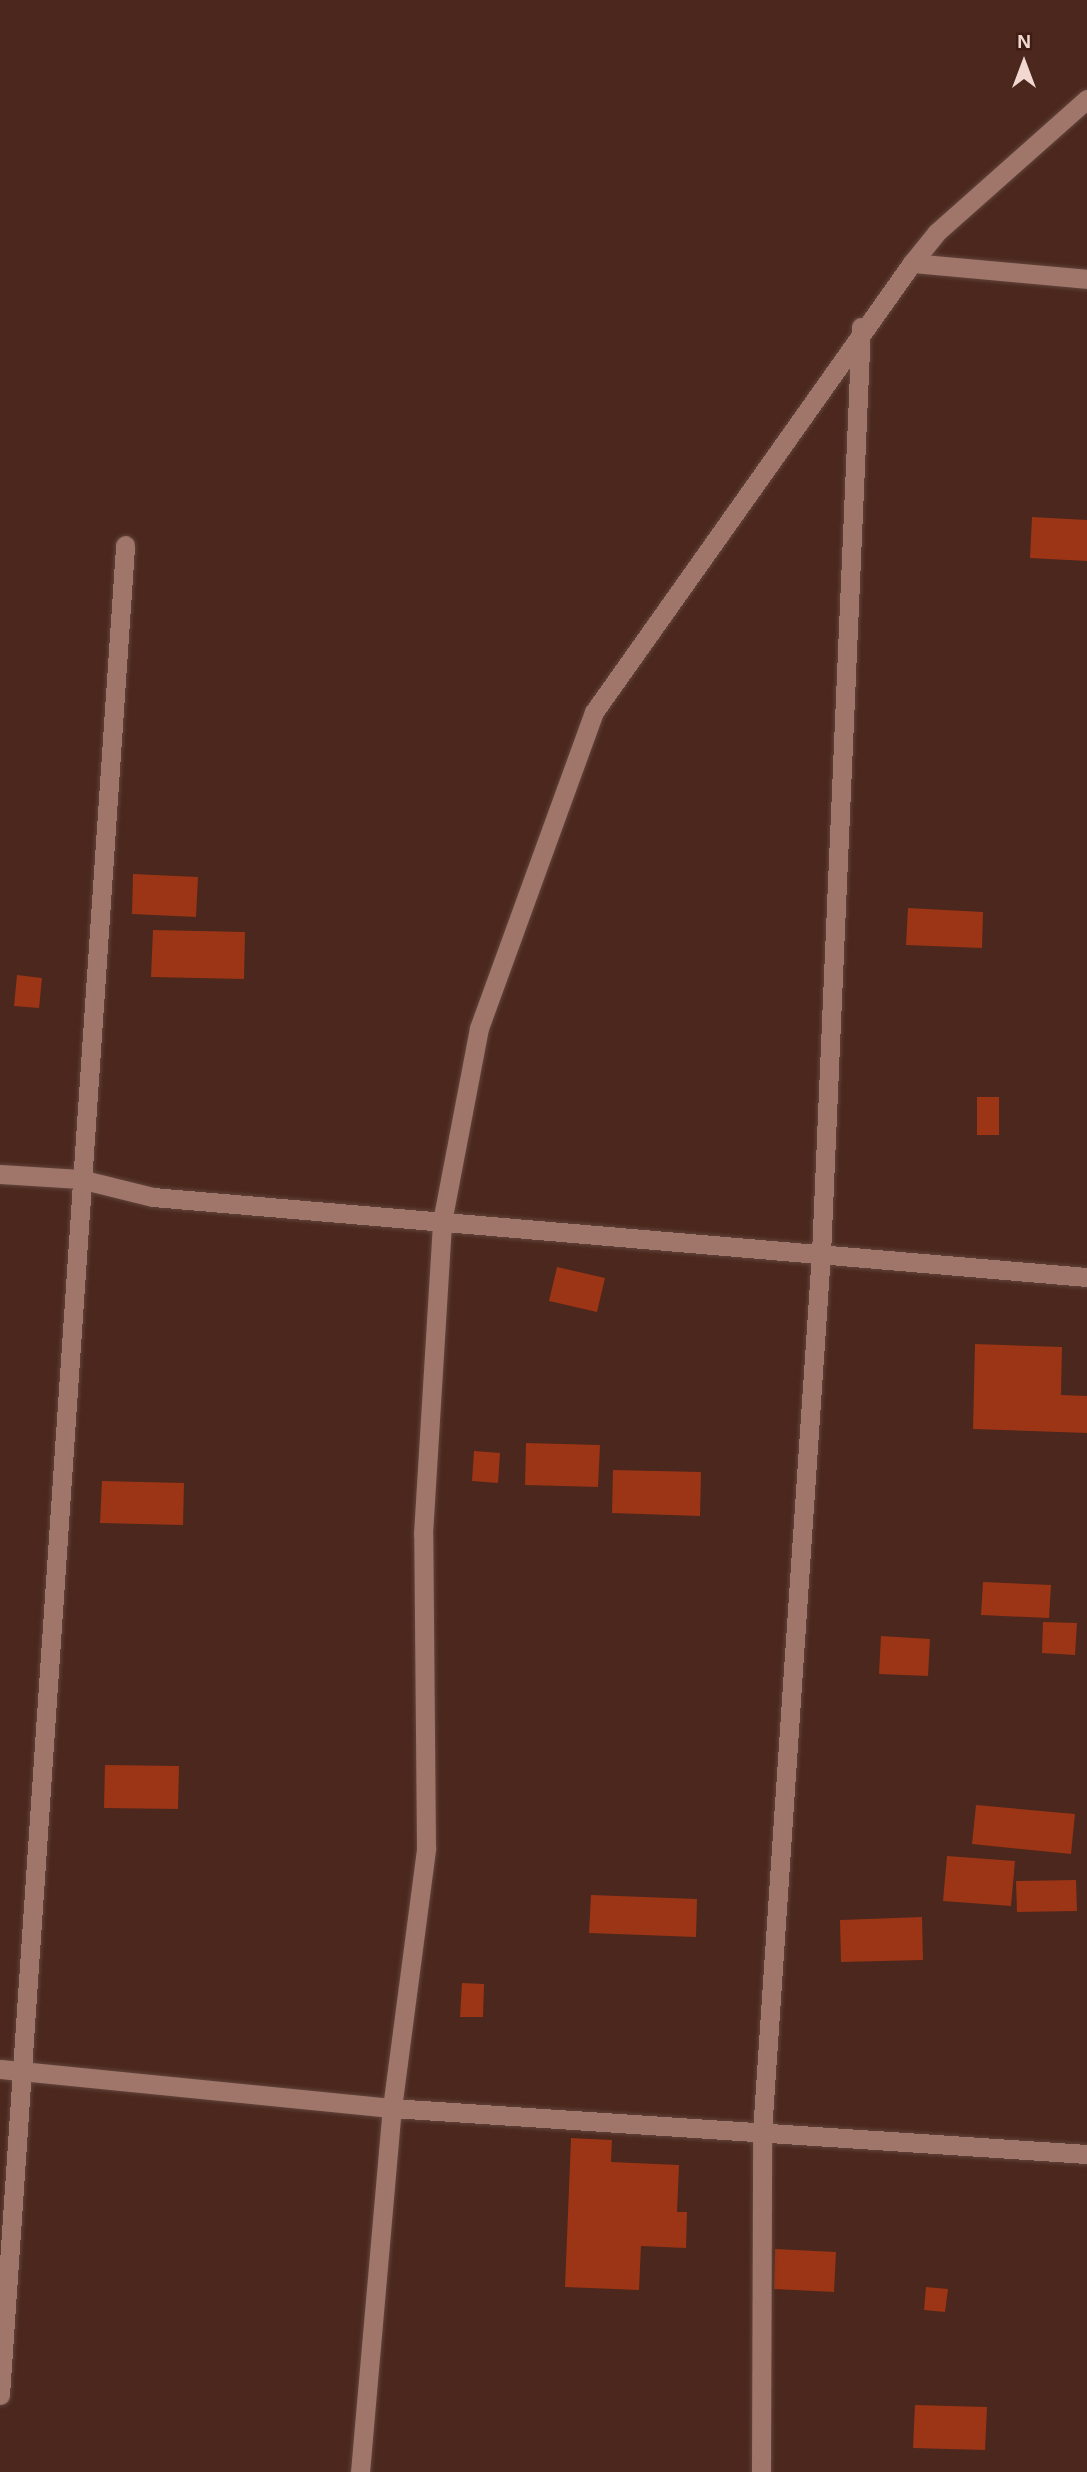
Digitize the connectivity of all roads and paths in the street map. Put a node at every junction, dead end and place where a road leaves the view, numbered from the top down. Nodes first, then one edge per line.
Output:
1 (1087, 99) edge
2 (912, 263) junction
3 (1087, 279) edge
4 (861, 327) junction
5 (125, 545) dead end
6 (0, 1174) edge
7 (80, 1179) junction
8 (442, 1222) junction
9 (821, 1254) junction
10 (1087, 1277) edge
11 (0, 2069) edge
12 (22, 2070) junction
13 (392, 2108) junction
14 (762, 2132) junction
15 (1087, 2154) edge
16 (0, 2395) edge
17 (360, 2472) edge
18 (761, 2472) edge

1 - 2 street
2 - 3 street
2 - 4 street
4 - 8 street
4 - 9 street
5 - 7 street
6 - 7 street
7 - 8 street
7 - 12 street
8 - 9 street
8 - 13 street
9 - 10 street
9 - 14 street
11 - 12 street
12 - 13 street
12 - 16 street
13 - 14 street
13 - 17 street
14 - 15 street
14 - 18 street

